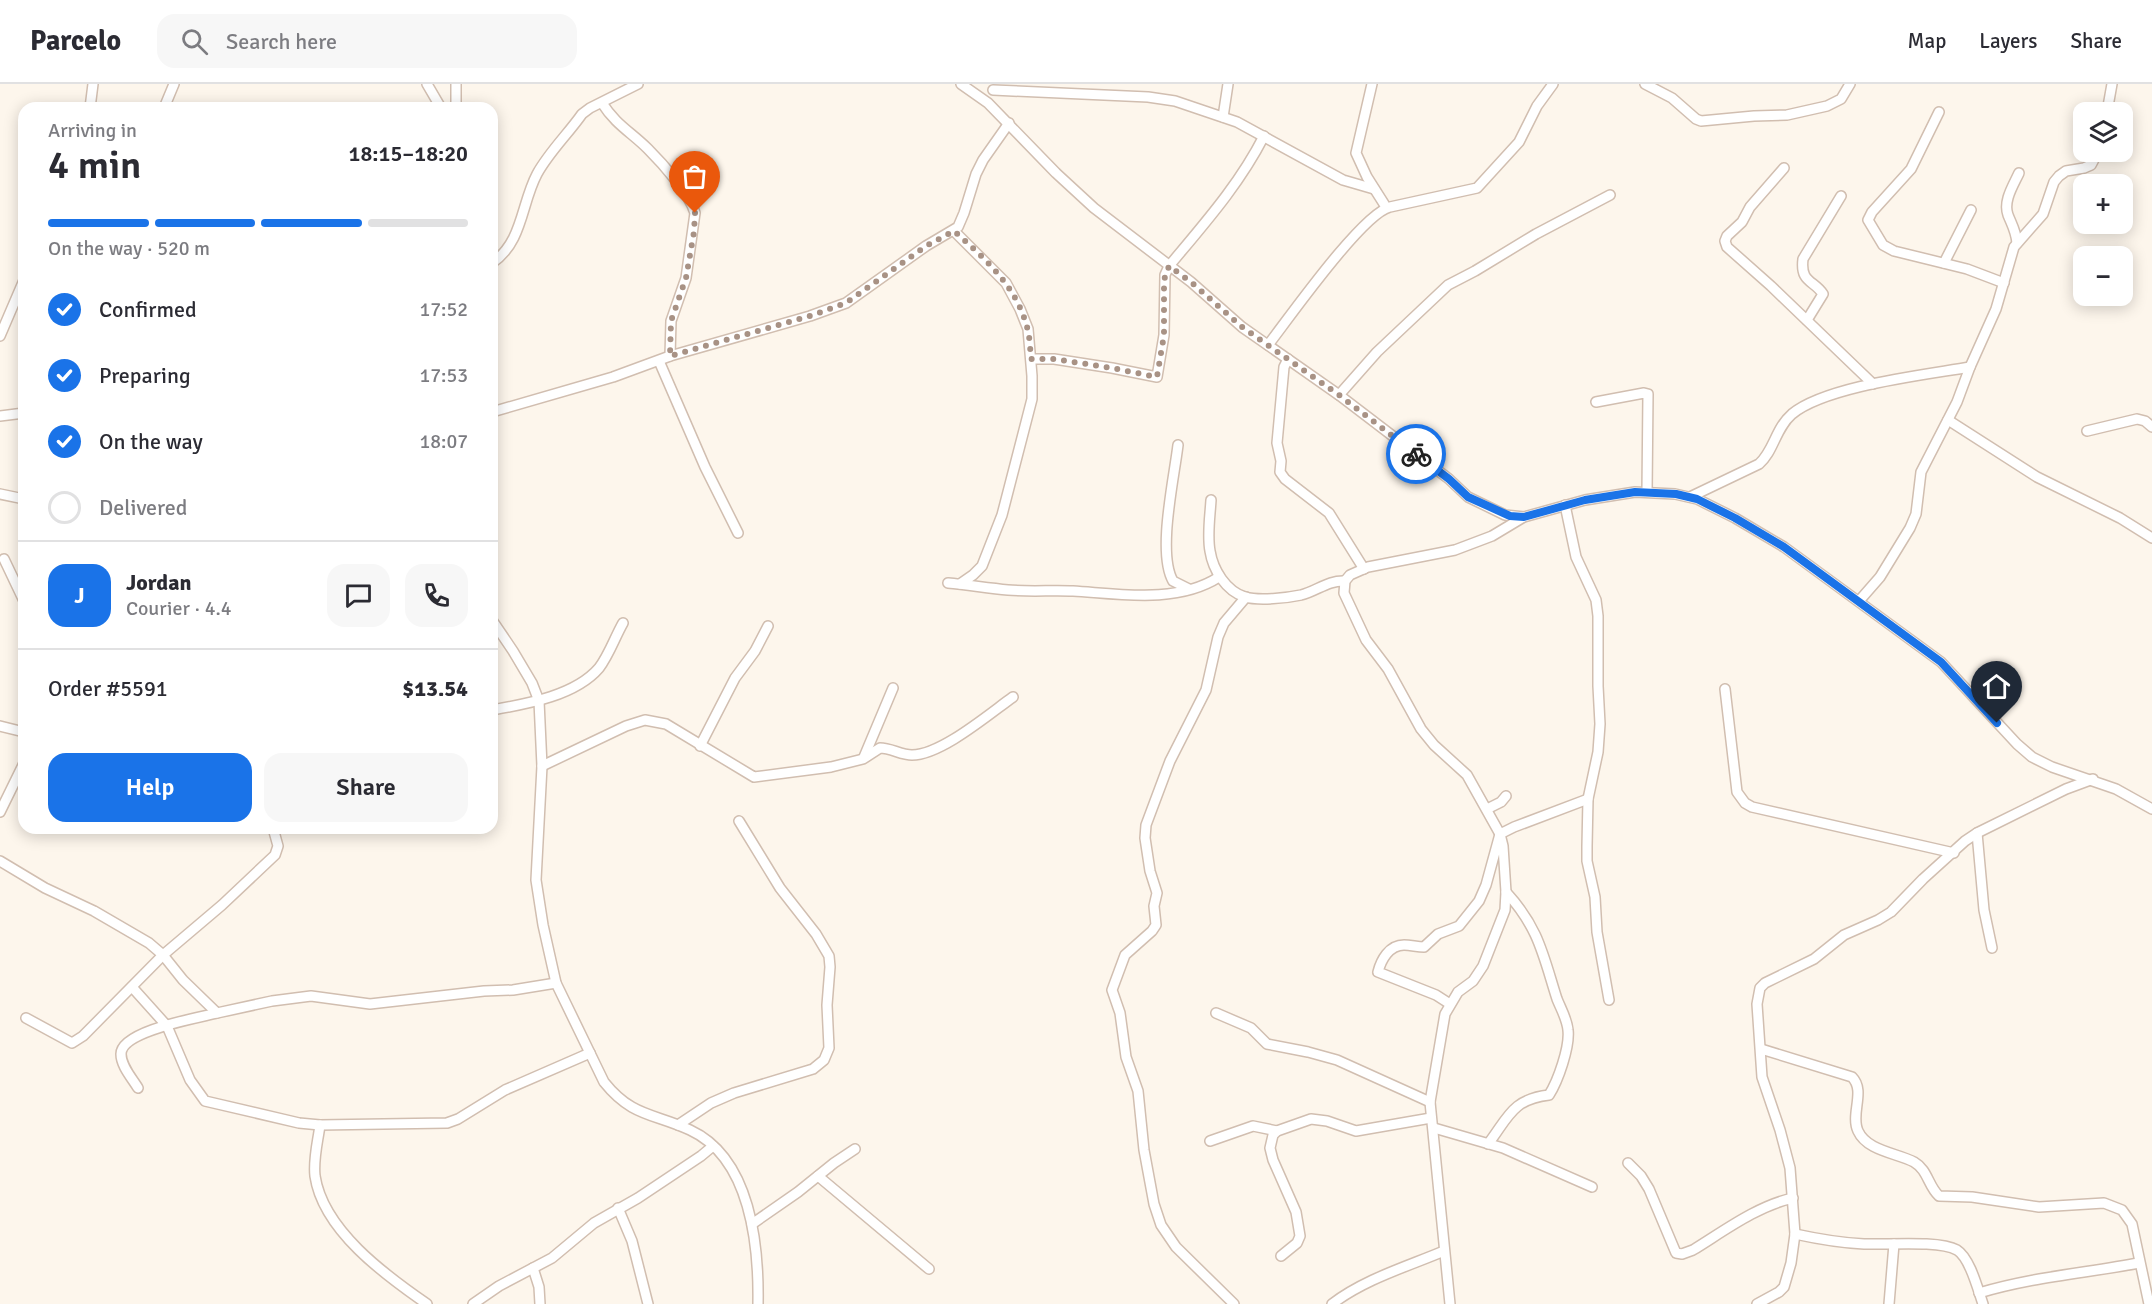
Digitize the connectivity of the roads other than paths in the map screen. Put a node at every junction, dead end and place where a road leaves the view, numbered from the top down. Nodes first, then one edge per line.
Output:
1 (93, 84) edge
2 (174, 84) edge
3 (427, 84) edge
4 (456, 84) edge
5 (638, 84) edge
6 (961, 84) edge
7 (1228, 84) edge
8 (1372, 84) edge
9 (1553, 84) edge
10 (1645, 84) edge
11 (1850, 84) edge
12 (2112, 84) edge
13 (994, 87) edge
14 (91, 102) edge
15 (166, 102) edge
16 (438, 102) edge
17 (456, 102) edge
18 (2109, 102) edge
19 (602, 103) junction
20 (988, 103) junction
21 (1939, 112) dead end
22 (1223, 117) junction
23 (1009, 123) junction
24 (1264, 136) junction
25 (2093, 162) edge
26 (1784, 168) dead end
27 (2019, 173) dead end
28 (1374, 189) junction
29 (1610, 195) dead end
30 (1841, 196) dead end
31 (1386, 207) junction
32 (1971, 210) dead end
33 (954, 231) junction
34 (2017, 243) junction
35 (498, 258) edge
36 (1944, 263) junction
37 (1169, 266) junction
38 (2004, 283) junction
39 (18, 294) edge
40 (1807, 320) junction
41 (0, 336) edge
42 (1268, 345) junction
43 (670, 356) junction
44 (1031, 359) junction
45 (1288, 359) junction
46 (659, 361) junction
47 (1970, 367) junction
48 (1873, 384) junction
49 (1339, 395) junction
50 (1596, 402) dead end
51 (498, 410) edge
52 (18, 414) edge
53 (0, 416) edge
54 (1948, 420) junction
55 (2152, 427) edge
56 (2087, 431) dead end
57 (1178, 445) dead end
58 (1647, 492) junction
59 (0, 494) edge
60 (1690, 497) junction
61 (18, 498) edge
62 (1210, 500) dead end
63 (1565, 506) junction
64 (1524, 517) junction
65 (738, 533) dead end
66 (2152, 538) edge
67 (4, 559) dead end
68 (1364, 569) junction
69 (1219, 577) junction
70 (1345, 581) junction
71 (948, 583) dead end
72 (960, 584) junction
73 (18, 588) edge
74 (1188, 589) junction
75 (1246, 597) junction
76 (1859, 601) junction
77 (623, 623) dead end
78 (768, 626) dead end
79 (498, 629) edge
80 (893, 688) dead end
81 (1725, 690) dead end
82 (1013, 696) dead end
83 (539, 701) junction
84 (498, 709) edge
85 (0, 726) edge
86 (18, 730) edge
87 (700, 746) junction
88 (863, 759) junction
89 (542, 766) junction
90 (18, 775) edge
91 (2092, 779) junction
92 (1506, 796) dead end
93 (1588, 799) junction
94 (1488, 809) junction
95 (2152, 809) edge
96 (0, 812) edge
97 (739, 821) dead end
98 (1977, 833) junction
99 (275, 834) edge
100 (1500, 834) junction
101 (1954, 853) junction
102 (0, 861) edge
103 (1506, 892) junction
104 (1992, 948) dead end
105 (163, 955) junction
106 (556, 983) junction
107 (132, 987) junction
108 (1609, 1000) dead end
109 (1450, 1004) junction
110 (217, 1013) junction
111 (1216, 1013) dead end
112 (26, 1018) dead end
113 (167, 1026) junction
114 (1761, 1049) junction
115 (590, 1053) junction
116 (138, 1088) dead end
117 (1430, 1102) junction
118 (1432, 1123) junction
119 (320, 1125) junction
120 (678, 1125) junction
121 (1277, 1131) junction
122 (1210, 1141) dead end
123 (1488, 1144) junction
124 (712, 1146) junction
125 (855, 1149) dead end
126 (1628, 1163) dead end
127 (818, 1176) junction
128 (1592, 1186) dead end
129 (1793, 1198) junction
130 (618, 1208) junction
131 (752, 1224) junction
132 (1795, 1234) junction
133 (1894, 1244) junction
134 (1444, 1251) junction
135 (1281, 1256) dead end
136 (2139, 1263) junction
137 (533, 1268) junction
138 (929, 1269) dead end
139 (1979, 1293) junction
140 (427, 1304) edge
141 (473, 1304) edge
142 (540, 1304) edge
143 (648, 1304) edge
144 (758, 1304) edge
145 (1234, 1304) edge
146 (1332, 1304) edge
147 (1450, 1304) edge
148 (1757, 1304) edge
149 (1889, 1304) edge
150 (1983, 1304) edge
151 (2149, 1304) edge

1 - 14 street
2 - 15 street
3 - 16 street
4 - 17 street
5 - 19 street
6 - 20 street
7 - 22 street
8 - 28 street
9 - 31 street
10 - 11 street
12 - 18 street
13 - 20 street
13 - 22 street
19 - 35 street
19 - 43 street
20 - 23 street
21 - 36 street
22 - 24 street
23 - 33 street
23 - 37 street
24 - 28 street
24 - 37 street
25 - 34 street
26 - 40 street
27 - 34 street
28 - 31 street
29 - 49 street
30 - 40 street
31 - 42 street
32 - 36 street
33 - 43 street
33 - 44 street
34 - 38 street
36 - 38 street
37 - 42 street
37 - 44 street
38 - 47 street
39 - 41 street
40 - 48 street
42 - 45 street
43 - 46 street
44 - 72 street
45 - 49 street
45 - 68 street
46 - 51 street
46 - 65 street
47 - 48 street
47 - 54 street
48 - 60 street
49 - 64 street
50 - 58 street
52 - 53 street
54 - 66 street
54 - 76 street
55 - 56 street
57 - 74 street
58 - 60 street
58 - 63 street
59 - 61 street
60 - 76 street
62 - 69 street
63 - 64 street
63 - 93 street
64 - 68 street
67 - 73 street
68 - 70 street
69 - 74 street
69 - 75 street
70 - 75 street
70 - 94 street
71 - 72 street
72 - 74 street
75 - 145 street
76 - 91 street
77 - 83 street
78 - 87 street
79 - 83 street
80 - 88 street
81 - 101 street
82 - 88 street
83 - 84 street
83 - 89 street
85 - 86 street
87 - 88 street
87 - 89 street
89 - 106 street
90 - 96 street
91 - 95 street
91 - 98 street
92 - 94 street
93 - 100 street
93 - 108 street
94 - 100 street
97 - 120 street
98 - 101 street
98 - 104 street
99 - 105 street
100 - 103 street
100 - 109 street
101 - 114 street
102 - 105 street
103 - 109 street
103 - 123 street
105 - 107 street
105 - 110 street
106 - 110 street
106 - 115 street
107 - 112 street
107 - 113 street
109 - 117 street
110 - 113 street
111 - 117 street
113 - 116 street
113 - 119 street
114 - 129 street
114 - 136 street
115 - 119 street
115 - 120 street
117 - 118 street
118 - 121 street
118 - 123 street
118 - 134 street
119 - 140 street
120 - 124 street
121 - 122 street
121 - 135 street
123 - 128 street
124 - 130 street
124 - 131 street
125 - 127 street
126 - 129 street
127 - 131 street
127 - 138 street
129 - 132 street
130 - 137 street
130 - 143 street
131 - 144 street
132 - 133 street
132 - 148 street
133 - 139 street
133 - 149 street
134 - 146 street
134 - 147 street
136 - 139 street
136 - 151 street
137 - 141 street
137 - 142 street
139 - 150 street

